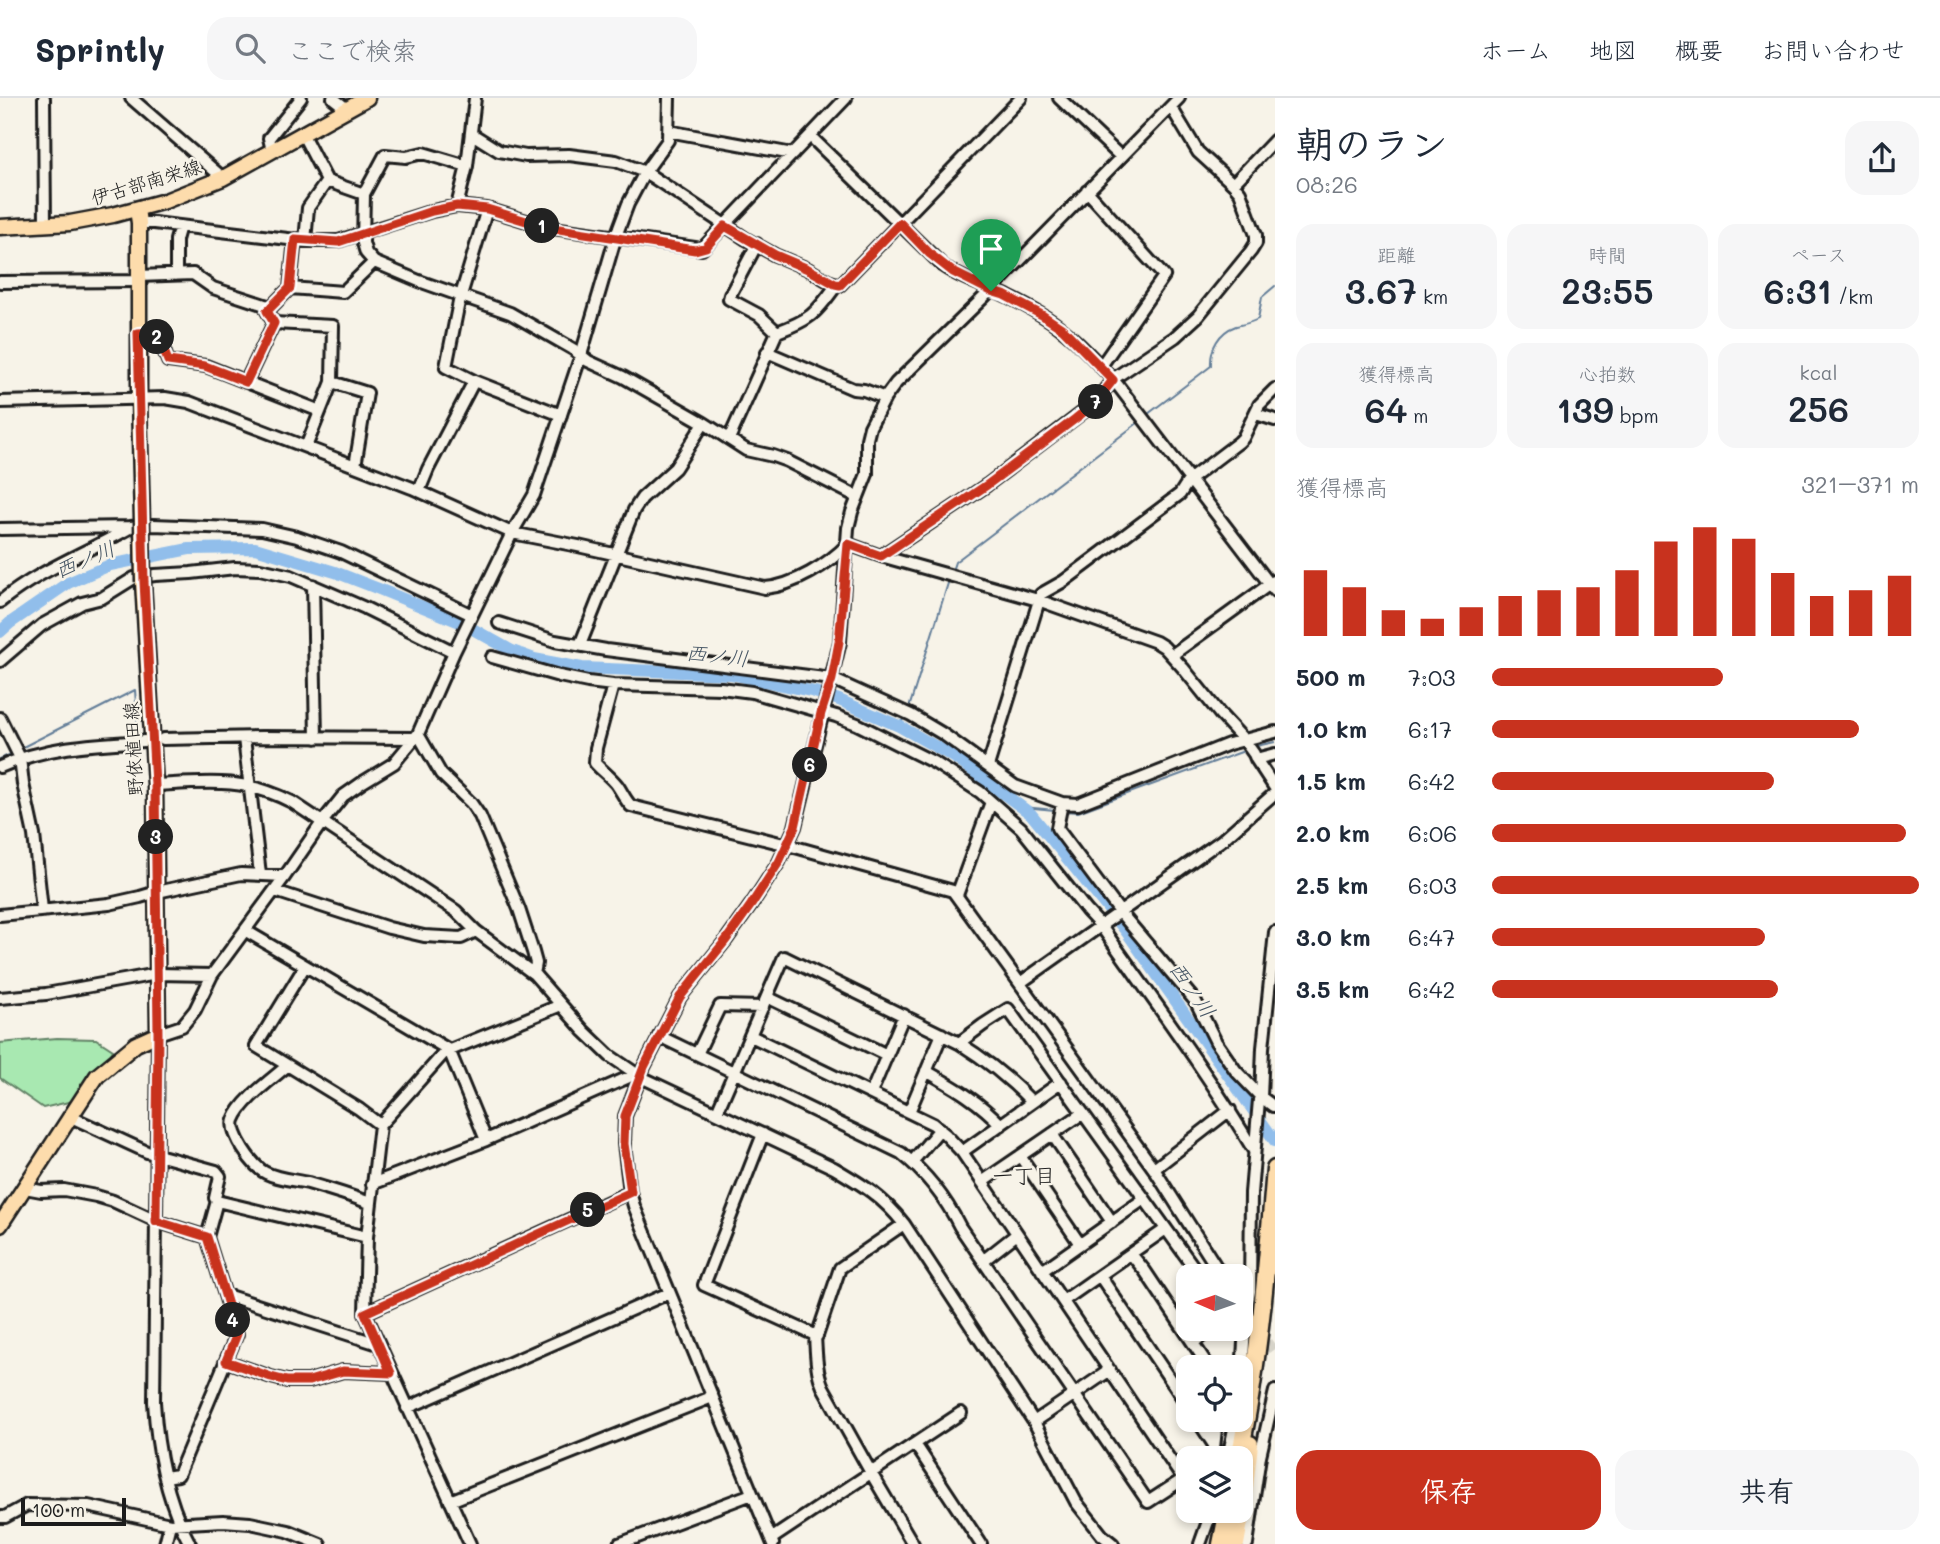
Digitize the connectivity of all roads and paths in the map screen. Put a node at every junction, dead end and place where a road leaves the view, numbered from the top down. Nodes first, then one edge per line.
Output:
1 (44, 98) edge
2 (131, 98) edge
3 (301, 98) edge
4 (333, 98) edge
5 (367, 98) edge
6 (475, 98) edge
7 (669, 98) edge
8 (846, 98) edge
9 (1021, 98) edge
10 (1059, 98) edge
11 (1179, 98) edge
12 (1171, 107) junction
13 (347, 109) junction
14 (668, 131) junction
15 (472, 134) junction
16 (303, 135) junction
17 (810, 136) junction
18 (1275, 140) edge
19 (272, 151) junction
20 (793, 154) junction
21 (1121, 157) junction
22 (467, 166) junction
23 (645, 172) junction
24 (223, 178) junction
25 (327, 181) junction
26 (1233, 184) junction
27 (1087, 191) junction
28 (364, 194) junction
29 (457, 206) junction
30 (487, 209) junction
31 (138, 216) junction
32 (900, 223) junction
33 (45, 225) junction
34 (180, 226) junction
35 (725, 226) junction
36 (0, 227) edge
37 (363, 234) junction
38 (616, 236) junction
39 (300, 240) junction
40 (757, 244) junction
41 (374, 262) junction
42 (176, 275) junction
43 (138, 279) junction
44 (0, 282) edge
45 (840, 285) junction
46 (290, 288) junction
47 (991, 291) junction
48 (462, 295) junction
49 (271, 307) junction
50 (274, 323) junction
51 (777, 332) junction
52 (138, 333) junction
53 (767, 352) junction
54 (581, 355) junction
55 (1101, 366) junction
56 (1113, 380) junction
57 (246, 382) junction
58 (332, 382) junction
59 (474, 382) junction
60 (1275, 388) edge
61 (885, 398) junction
62 (139, 399) junction
63 (0, 401) edge
64 (320, 411) junction
65 (1256, 414) junction
66 (561, 415) junction
67 (1275, 420) edge
68 (704, 423) junction
69 (729, 439) junction
70 (306, 447) junction
71 (355, 466) junction
72 (1189, 480) junction
73 (419, 491) junction
74 (858, 497) junction
75 (136, 524) junction
76 (0, 529) edge
77 (512, 533) junction
78 (848, 544) junction
79 (617, 554) junction
80 (881, 556) junction
81 (313, 585) junction
82 (1273, 585) edge
83 (1038, 600) junction
84 (0, 602) edge
85 (472, 615) junction
86 (499, 623) dead end
87 (580, 645) junction
88 (454, 652) junction
89 (1172, 655) junction
90 (492, 657) dead end
91 (0, 661) edge
92 (832, 679) junction
93 (613, 685) junction
94 (821, 713) junction
95 (0, 718) edge
96 (1275, 732) edge
97 (417, 736) junction
98 (244, 738) junction
99 (316, 738) junction
100 (163, 739) dead end
101 (144, 741) dead end
102 (1245, 742) junction
103 (1275, 754) edge
104 (1255, 757) junction
105 (20, 758) junction
106 (988, 766) junction
107 (0, 767) edge
108 (155, 785) junction
109 (250, 786) junction
110 (1275, 791) edge
111 (991, 802) junction
112 (1062, 804) junction
113 (323, 821) junction
114 (788, 845) junction
115 (260, 874) junction
116 (285, 876) junction
117 (157, 891) junction
118 (275, 891) junction
119 (957, 895) junction
120 (42, 910) junction
121 (1120, 913) junction
122 (0, 915) edge
123 (1101, 926) junction
124 (246, 931) junction
125 (476, 931) junction
126 (1275, 932) edge
127 (305, 966) junction
128 (157, 974) junction
129 (534, 974) junction
130 (212, 975) junction
131 (1020, 983) junction
132 (0, 998) edge
133 (765, 1002) junction
134 (561, 1005) junction
135 (904, 1015) junction
136 (158, 1034) junction
137 (942, 1034) junction
138 (751, 1035) junction
139 (659, 1036) junction
140 (959, 1044) junction
141 (449, 1050) junction
142 (697, 1054) junction
143 (887, 1055) junction
144 (287, 1066) junction
145 (926, 1071) junction
146 (734, 1073) junction
147 (638, 1075) junction
148 (1061, 1082) junction
149 (871, 1094) junction
150 (1260, 1099) junction
151 (1032, 1102) junction
152 (1273, 1105) dead end
153 (1230, 1110) junction
154 (717, 1112) junction
155 (909, 1112) junction
156 (1083, 1113) junction
157 (71, 1117) junction
158 (380, 1125) junction
159 (1001, 1125) junction
160 (940, 1129) junction
161 (763, 1134) junction
162 (1052, 1134) junction
163 (486, 1140) junction
164 (1254, 1148) junction
165 (962, 1152) junction
166 (157, 1155) junction
167 (1020, 1156) junction
168 (912, 1162) junction
169 (1154, 1169) junction
170 (1275, 1170) edge
171 (982, 1182) junction
172 (372, 1184) junction
173 (25, 1188) junction
174 (631, 1192) junction
175 (1144, 1199) junction
176 (217, 1201) junction
177 (370, 1203) junction
178 (1251, 1204) junction
179 (1265, 1205) dead end
180 (156, 1221) junction
181 (1112, 1222) junction
182 (904, 1224) junction
183 (0, 1226) edge
184 (1166, 1229) junction
185 (1017, 1234) junction
186 (207, 1237) junction
187 (367, 1237) junction
188 (1080, 1244) junction
189 (1131, 1254) junction
190 (984, 1260) junction
191 (1191, 1264) edge
192 (1214, 1264) edge
193 (1250, 1264) edge
194 (1042, 1270) junction
195 (1100, 1276) junction
196 (669, 1293) junction
197 (226, 1295) junction
198 (1063, 1301) junction
199 (365, 1313) junction
200 (815, 1335) junction
201 (1196, 1341) edge
202 (1193, 1343) junction
203 (378, 1344) junction
204 (1201, 1355) edge
205 (226, 1361) junction
206 (1256, 1365) junction
207 (1110, 1370) junction
208 (391, 1373) junction
209 (1176, 1388) edge
210 (1275, 1391) edge
211 (1075, 1395) junction
212 (712, 1397) junction
213 (407, 1408) junction
214 (961, 1413) dead end
215 (1034, 1422) junction
216 (1206, 1432) edge
217 (1216, 1432) edge
218 (915, 1444) junction
219 (1214, 1445) joint
220 (1241, 1446) edge
221 (1176, 1464) edge
222 (871, 1472) junction
223 (164, 1477) junction
224 (1176, 1484) edge
225 (752, 1494) junction
226 (450, 1501) junction
227 (0, 1517) edge
228 (1207, 1523) edge
229 (1225, 1523) edge
230 (175, 1524) junction
231 (772, 1541) edge
232 (165, 1544) edge
233 (190, 1544) edge
234 (320, 1544) edge
235 (470, 1544) edge
236 (619, 1544) edge
237 (913, 1544) edge
238 (981, 1544) edge
239 (1113, 1544) edge
240 (1200, 1544) edge
241 (1221, 1544) edge
242 (1236, 1544) edge
243 (1247, 1544) edge

1 - 33 street
2 - 24 street
3 - 19 street
4 - 13 street
5 - 13 main road, 伊古部南栄線
6 - 15 street
7 - 14 street
8 - 17 street
9 - 32 street
10 - 21 street
11 - 12 street
12 - 21 street
12 - 26 street
13 - 16 main road, 伊古部南栄線
14 - 20 street
14 - 23 street
15 - 22 street
15 - 23 street
16 - 19 main road, 伊古部南栄線
16 - 25 street
17 - 20 street
17 - 32 street
18 - 26 street
19 - 24 main road, 伊古部南栄線
20 - 35 street
21 - 27 street
22 - 28 street
22 - 29 street
23 - 35 street
23 - 38 street
24 - 31 main road, 伊古部南栄線
25 - 28 street
25 - 39 street
26 - 56 street
27 - 47 street
27 - 55 street
28 - 37 street
29 - 30 street
29 - 37 street
30 - 38 street
30 - 48 street
31 - 33 main road, 伊古部南栄線
31 - 34 street
31 - 43 main road, 野依植田線
32 - 45 street
32 - 47 street
33 - 36 main road, 伊古部南栄線
34 - 39 street
34 - 42 street
35 - 38 street
35 - 40 street
37 - 39 street
37 - 41 street
38 - 54 street
39 - 46 street
40 - 45 street
40 - 51 street
41 - 46 street
41 - 48 street
42 - 43 street
42 - 49 street
43 - 44 street
43 - 52 main road, 野依植田線
45 - 51 street
46 - 49 street
47 - 55 street
47 - 61 street
48 - 54 street
48 - 59 street
49 - 50 street
50 - 57 street
50 - 58 street
51 - 53 street
52 - 57 street
52 - 62 main road, 野依植田線
53 - 61 street
53 - 69 street
54 - 66 street
54 - 68 street
55 - 56 street
56 - 72 street
56 - 80 street
57 - 64 street
58 - 64 street
58 - 71 street
59 - 66 street
59 - 73 street
60 - 65 street
61 - 74 street
62 - 63 street
62 - 70 street
62 - 75 main road, 野依植田線
64 - 70 street
65 - 67 street
65 - 72 street
66 - 77 street
68 - 69 street
68 - 79 street
69 - 74 street
70 - 71 street
71 - 73 street
72 - 82 street
72 - 83 street
73 - 77 street
74 - 78 street
75 - 76 street
75 - 84 street
75 - 85 street
75 - 108 main road, 野依植田線, bridge
77 - 79 street
77 - 85 street
78 - 79 street
78 - 80 street
78 - 92 street
79 - 87 street
80 - 83 street
81 - 88 street
81 - 91 street
81 - 99 street
82 - 89 street
83 - 89 street
83 - 106 street
85 - 88 street
86 - 87 street
87 - 92 street
88 - 97 street
89 - 102 street
90 - 93 street
92 - 94 street
92 - 106 street
93 - 94 street
93 - 114 street
94 - 111 street
94 - 114 street
95 - 105 street
96 - 102 street
97 - 99 street
97 - 113 street
97 - 129 street
98 - 99 street
98 - 100 street
98 - 109 street
101 - 105 street
102 - 104 street
102 - 112 street
103 - 104 street
104 - 110 street
105 - 107 street
105 - 120 street
106 - 112 street
108 - 109 street
108 - 117 main road, 野依植田線
109 - 113 street
109 - 115 street
110 - 121 street
111 - 119 street
111 - 123 street
112 - 121 street
113 - 116 street
113 - 125 street
114 - 119 street
114 - 139 street
115 - 116 street
115 - 117 street
116 - 118 street
117 - 120 street
117 - 128 main road, 野依植田線
118 - 124 street
118 - 125 street
119 - 131 street
120 - 122 street
121 - 123 street
121 - 150 street
123 - 131 street
123 - 153 street
124 - 127 street
124 - 130 street
125 - 129 street
126 - 150 street
127 - 141 street
127 - 144 street
128 - 130 street
128 - 132 street
128 - 136 main road, 野依植田線
129 - 134 street
130 - 136 street
131 - 169 street
133 - 135 street
133 - 138 street
133 - 142 street
133 - 143 street
134 - 141 street
134 - 147 street
135 - 137 street
135 - 143 street
136 - 157 main road
136 - 166 street
137 - 140 street
137 - 145 street
138 - 146 street
138 - 149 street
139 - 142 street
139 - 147 street
140 - 148 street
140 - 151 street
141 - 158 street
141 - 163 street
142 - 146 street
143 - 149 street
144 - 158 street
144 - 177 street
145 - 155 street
145 - 159 street
146 - 154 street
146 - 168 street
147 - 154 street
147 - 163 street
147 - 174 street
148 - 151 street
148 - 156 street
149 - 155 street
150 - 152 street
150 - 164 street
151 - 159 street
153 - 164 street
153 - 169 street
154 - 161 street
155 - 160 street
156 - 162 street
156 - 175 street
157 - 166 street
157 - 173 main road
158 - 172 street
159 - 165 street
160 - 165 street
160 - 168 street
161 - 182 street
161 - 200 street
162 - 167 street
162 - 181 street
163 - 172 street
164 - 178 street
165 - 171 street
166 - 176 street
166 - 180 street
167 - 171 street
167 - 188 street
168 - 190 street
169 - 192 street
170 - 206 highway
171 - 185 street
172 - 177 street
173 - 180 street
173 - 183 main road
174 - 196 street
174 - 199 street
175 - 181 street
175 - 184 street
176 - 186 street
176 - 187 street
177 - 187 street
178 - 179 street
178 - 193 street
180 - 186 street
180 - 223 street
181 - 188 street
182 - 200 street
182 - 215 street
184 - 189 street
184 - 191 street
185 - 190 street
185 - 194 street
186 - 197 street
187 - 199 street
188 - 194 street
189 - 195 street
189 - 202 street
190 - 211 street
194 - 198 street
195 - 198 street
195 - 209 street
196 - 212 street
196 - 213 street
197 - 203 street
197 - 205 street
198 - 207 street
199 - 203 street
200 - 222 street
201 - 202 street
202 - 204 street
203 - 208 street
205 - 208 street
205 - 223 street
206 - 220 highway
206 - 242 highway
207 - 211 street
207 - 221 street
208 - 213 street
210 - 243 street
211 - 215 street
211 - 224 street
212 - 225 street
212 - 226 street
213 - 226 street
214 - 218 street
215 - 239 street
216 - 219 street
217 - 219 street
218 - 222 street
218 - 238 street
222 - 231 street
222 - 237 street
223 - 230 street
225 - 231 street
225 - 236 street
226 - 235 street
227 - 230 street
228 - 240 street
229 - 241 highway
230 - 232 street
230 - 233 street
230 - 234 street

